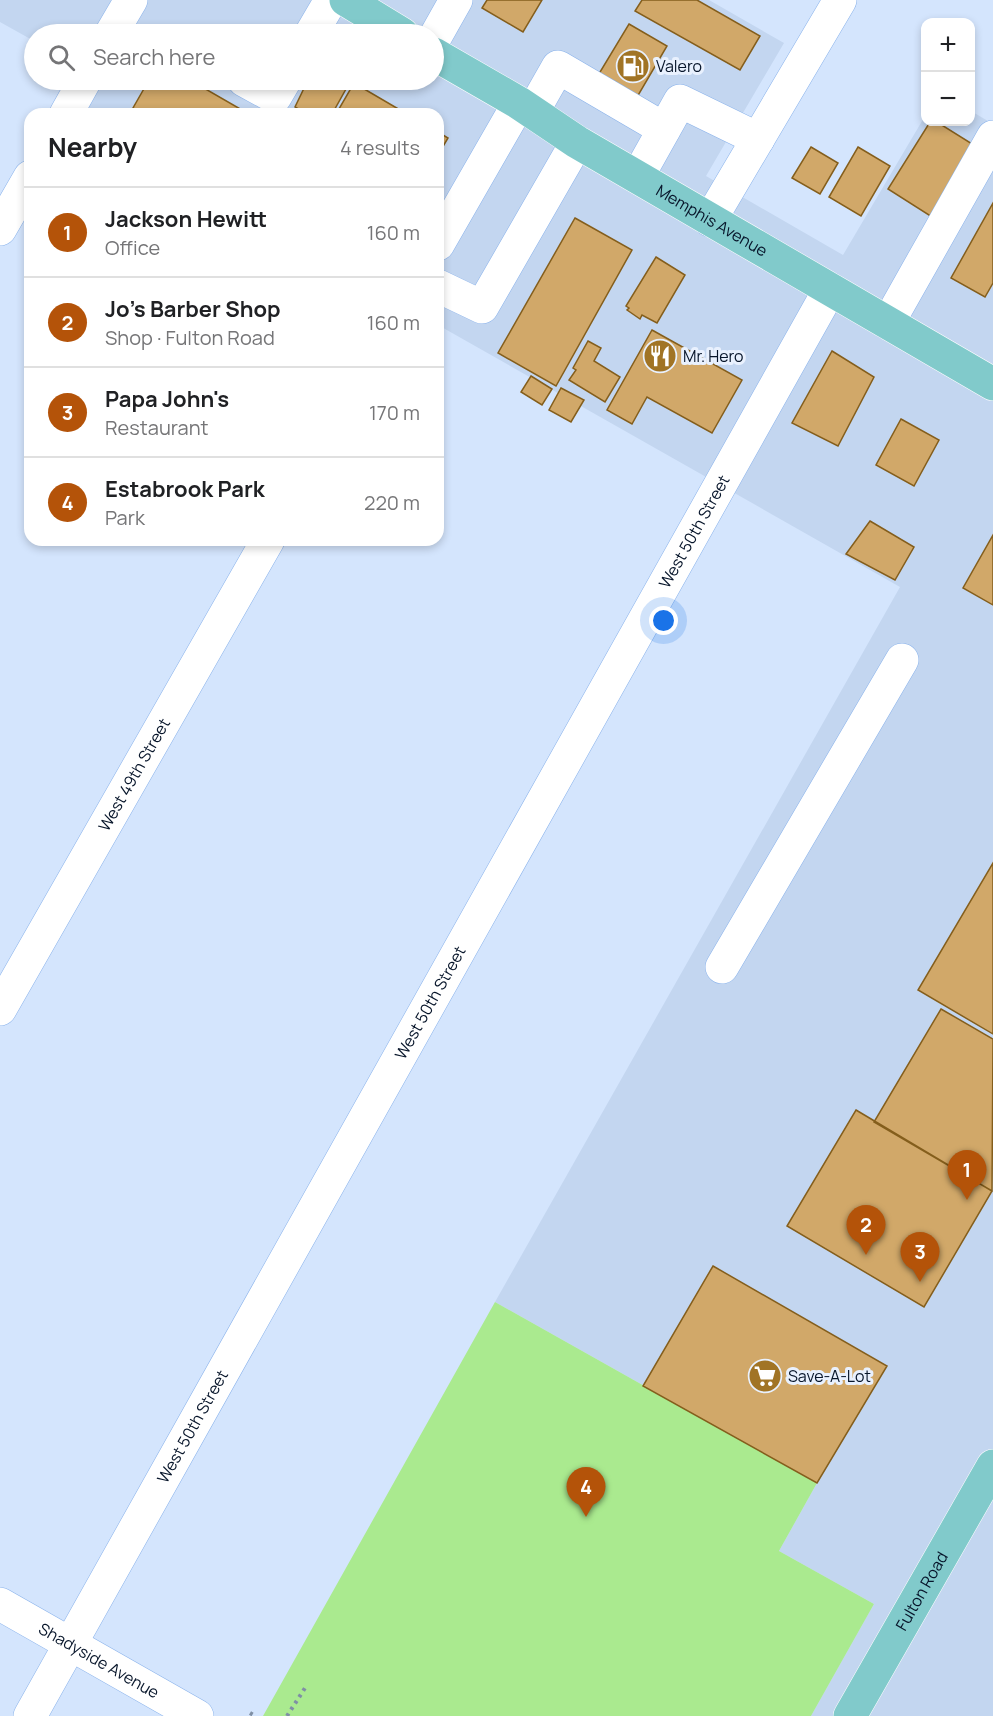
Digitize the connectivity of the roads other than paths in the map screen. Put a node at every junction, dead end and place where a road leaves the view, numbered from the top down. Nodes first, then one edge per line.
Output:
1 (130, 0) edge
2 (331, 0) edge
3 (346, 0) edge
4 (456, 0) edge
5 (840, 0) edge
6 (117, 24) edge
7 (317, 24) edge
8 (386, 24) edge
9 (442, 24) edge
10 (444, 60) edge
11 (79, 90) edge
12 (262, 90) edge
13 (279, 90) edge
14 (526, 107) junction
15 (69, 108) edge
16 (664, 129) junction
17 (993, 137) edge
18 (758, 139) junction
19 (577, 142) junction
20 (638, 176) junction
21 (24, 187) edge
22 (710, 220) junction
23 (0, 229) edge
24 (444, 234) edge
25 (444, 289) edge
26 (830, 289) junction
27 (888, 323) junction
28 (993, 384) edge
29 (265, 546) edge
30 (902, 660) dead end
31 (722, 967) dead end
32 (0, 1009) edge
33 (993, 1466) edge
34 (0, 1604) edge
35 (71, 1644) junction
36 (30, 1716) edge
37 (197, 1716) edge
38 (850, 1716) edge

1 - 6 street
2 - 7 street
3 - 8 main road
4 - 9 street
5 - 18 street
10 - 14 main road, Memphis Avenue
11 - 15 street
12 - 13 street
14 - 16 street
14 - 19 main road, Memphis Avenue
14 - 24 street
16 - 18 street
16 - 20 street
17 - 27 street
18 - 22 street
19 - 20 main road, Memphis Avenue
19 - 25 street
20 - 22 main road, Memphis Avenue
21 - 23 street
22 - 26 main road, Memphis Avenue
26 - 27 main road, Memphis Avenue
26 - 35 street, West 50th Street
27 - 28 main road, Memphis Avenue
29 - 32 street, West 49th Street
30 - 31 street
33 - 38 main road, Fulton Road
34 - 35 street, Shadyside Avenue
35 - 36 street, West 50th Street
35 - 37 street, Shadyside Avenue

